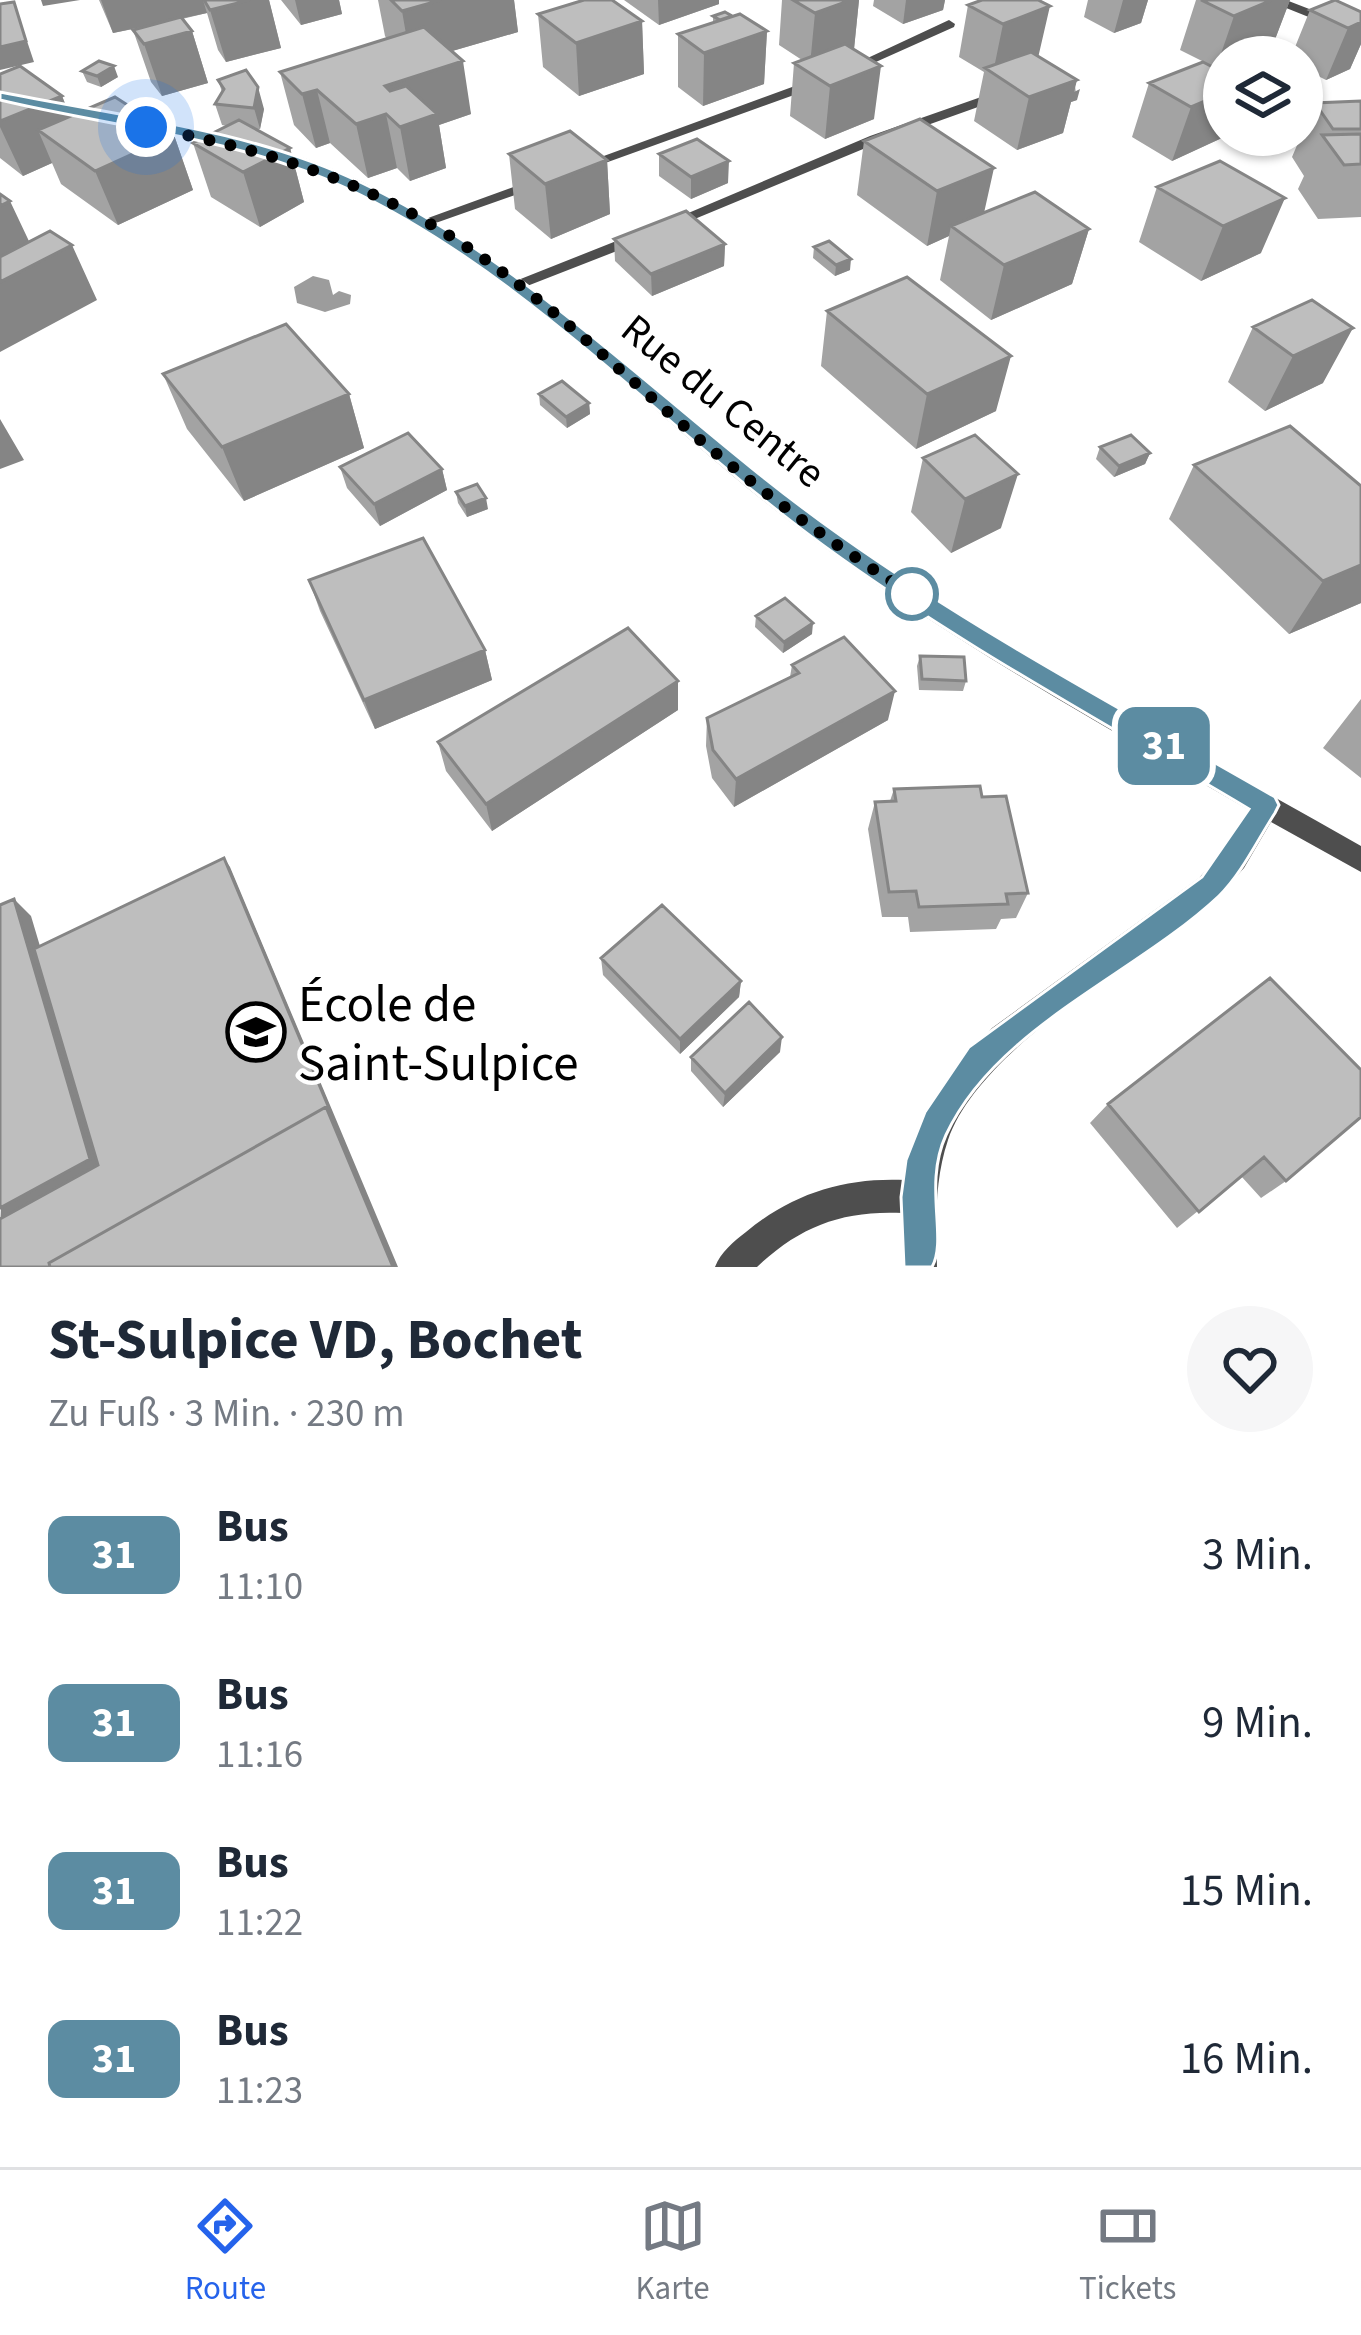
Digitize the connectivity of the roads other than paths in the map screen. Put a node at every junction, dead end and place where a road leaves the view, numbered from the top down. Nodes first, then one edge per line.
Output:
1 (1273, 0) edge
2 (949, 24) dead end
3 (1361, 34) edge
4 (966, 88) dead end
5 (1021, 88) edge
6 (0, 97) edge
7 (910, 124) junction
8 (567, 172) edge
9 (544, 179) edge
10 (425, 222) junction
11 (516, 284) junction
12 (1266, 805) junction
13 (1361, 860) edge
14 (917, 1197) junction
15 (732, 1267) edge
16 (920, 1267) edge

1 - 3 street
2 - 8 lane
4 - 7 lane
5 - 7 lane
6 - 10 street, Rue du Centre
7 - 11 lane
9 - 10 lane
10 - 11 street, Rue du Centre
11 - 12 street, Rue du Centre
12 - 13 street, Rue du Centre
12 - 14 street
14 - 15 street
14 - 16 street

